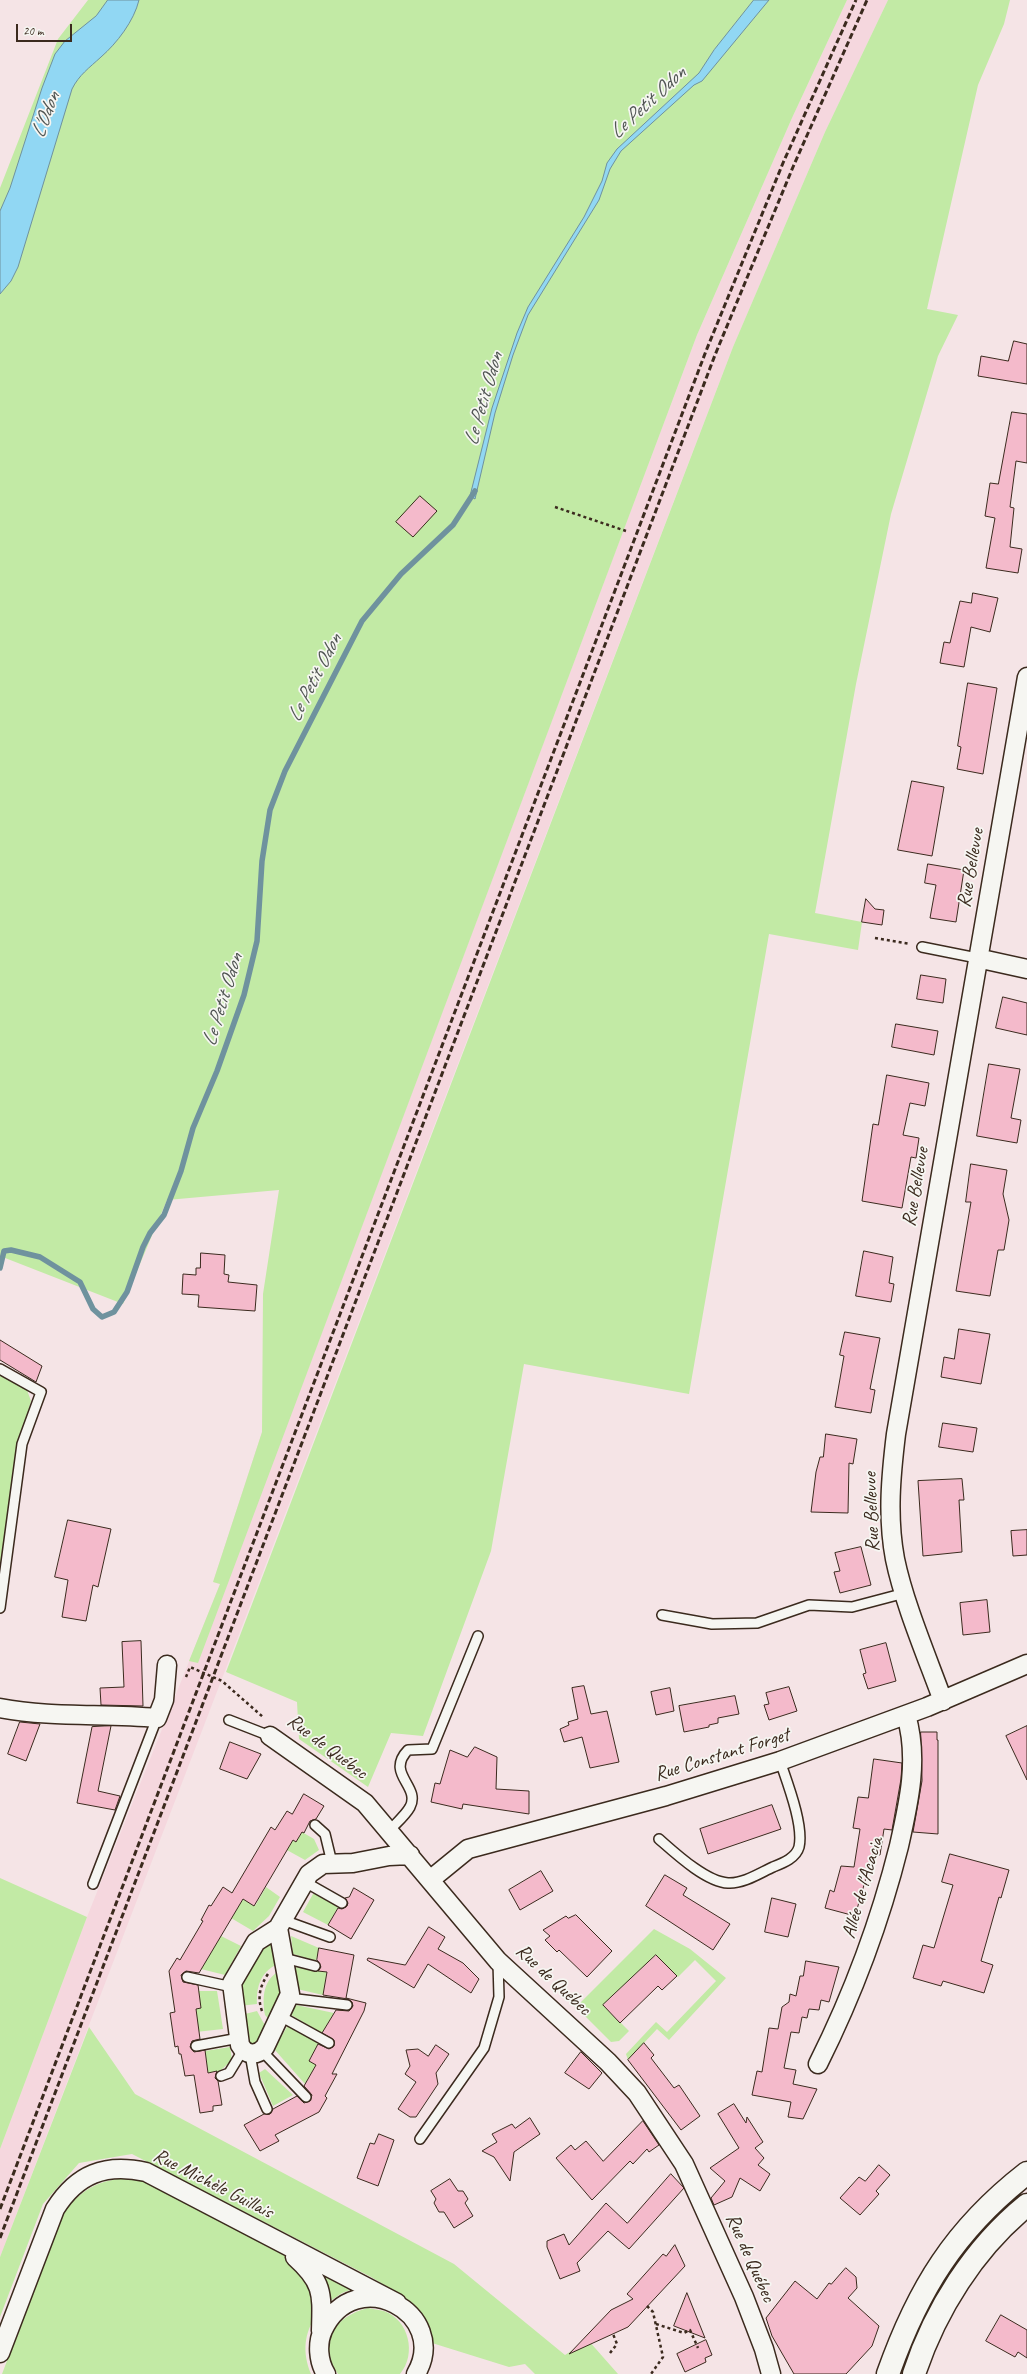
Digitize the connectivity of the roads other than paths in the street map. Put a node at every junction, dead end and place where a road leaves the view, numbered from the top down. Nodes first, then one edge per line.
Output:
1 (1027, 678) edge
2 (922, 947) road end
3 (977, 958) junction
4 (1027, 969) edge
5 (0, 1369) edge
6 (905, 1593) junction
7 (0, 1608) edge
8 (662, 1614) dead end
9 (478, 1636) dead end
10 (1027, 1664) edge
11 (167, 1665) dead end
12 (943, 1701) junction
13 (0, 1708) edge
14 (906, 1715) junction
15 (157, 1718) junction
16 (229, 1720) dead end
17 (270, 1736) joint
18 (780, 1762) junction
19 (315, 1826) dead end
20 (389, 1831) junction
21 (659, 1839) dead end
22 (410, 1856) junction
23 (332, 1863) junction
24 (430, 1880) junction
25 (305, 1882) junction
26 (93, 1884) dead end
27 (342, 1903) dead end
28 (280, 1924) junction
29 (330, 1937) dead end
30 (285, 1961) junction
31 (498, 1961) junction
32 (316, 1966) dead end
33 (187, 1977) dead end
34 (232, 1987) junction
35 (289, 1998) junction
36 (347, 2005) dead end
37 (280, 2016) junction
38 (329, 2043) dead end
39 (196, 2046) dead end
40 (249, 2048) junction
41 (818, 2064) dead end
42 (220, 2076) dead end
43 (306, 2097) dead end
44 (267, 2109) dead end
45 (420, 2138) dead end
46 (1027, 2173) edge
47 (1027, 2205) edge
48 (279, 2243) junction
49 (397, 2303) junction
50 (321, 2334) junction
51 (0, 2353) edge
52 (326, 2374) edge
53 (416, 2374) edge
54 (771, 2374) edge
55 (888, 2374) edge
56 (914, 2374) edge

1 - 3 street, Rue Bellevue
2 - 3 lane
3 - 4 street
3 - 6 street, Rue Bellevue
5 - 7 lane
6 - 8 lane
6 - 12 street, Rue Bellevue
9 - 20 lane
10 - 12 street, Rue Constant Forget
11 - 15 street
12 - 14 street, Rue Constant Forget
13 - 15 street
14 - 18 street, Rue Constant Forget
14 - 41 street, Allée de l'Acacia
15 - 26 lane
16 - 17 lane
17 - 20 street, Rue de Québec
18 - 21 lane
18 - 24 street, Rue Constant Forget
19 - 23 lane
20 - 22 street, Rue de Québec
22 - 23 street
22 - 24 street, Rue de Québec
23 - 25 street
24 - 31 street, Rue de Québec
25 - 27 lane
25 - 28 street
28 - 29 lane
28 - 30 street
28 - 34 street
30 - 32 lane
30 - 35 street
31 - 45 lane
31 - 54 street, Rue de Québec
33 - 34 lane
34 - 40 street
35 - 36 lane
35 - 37 street
37 - 38 lane
37 - 40 street
39 - 40 lane
40 - 42 lane
40 - 43 lane
40 - 44 lane
46 - 55 main road
47 - 56 main road
48 - 49 street, Rue Michèle Guillais
48 - 50 street, Rue Michèle Guillais
48 - 51 street, Rue Michèle Guillais
49 - 50 street, Rue Michèle Guillais
49 - 53 street, Rue Michèle Guillais
50 - 52 street, Rue Michèle Guillais

